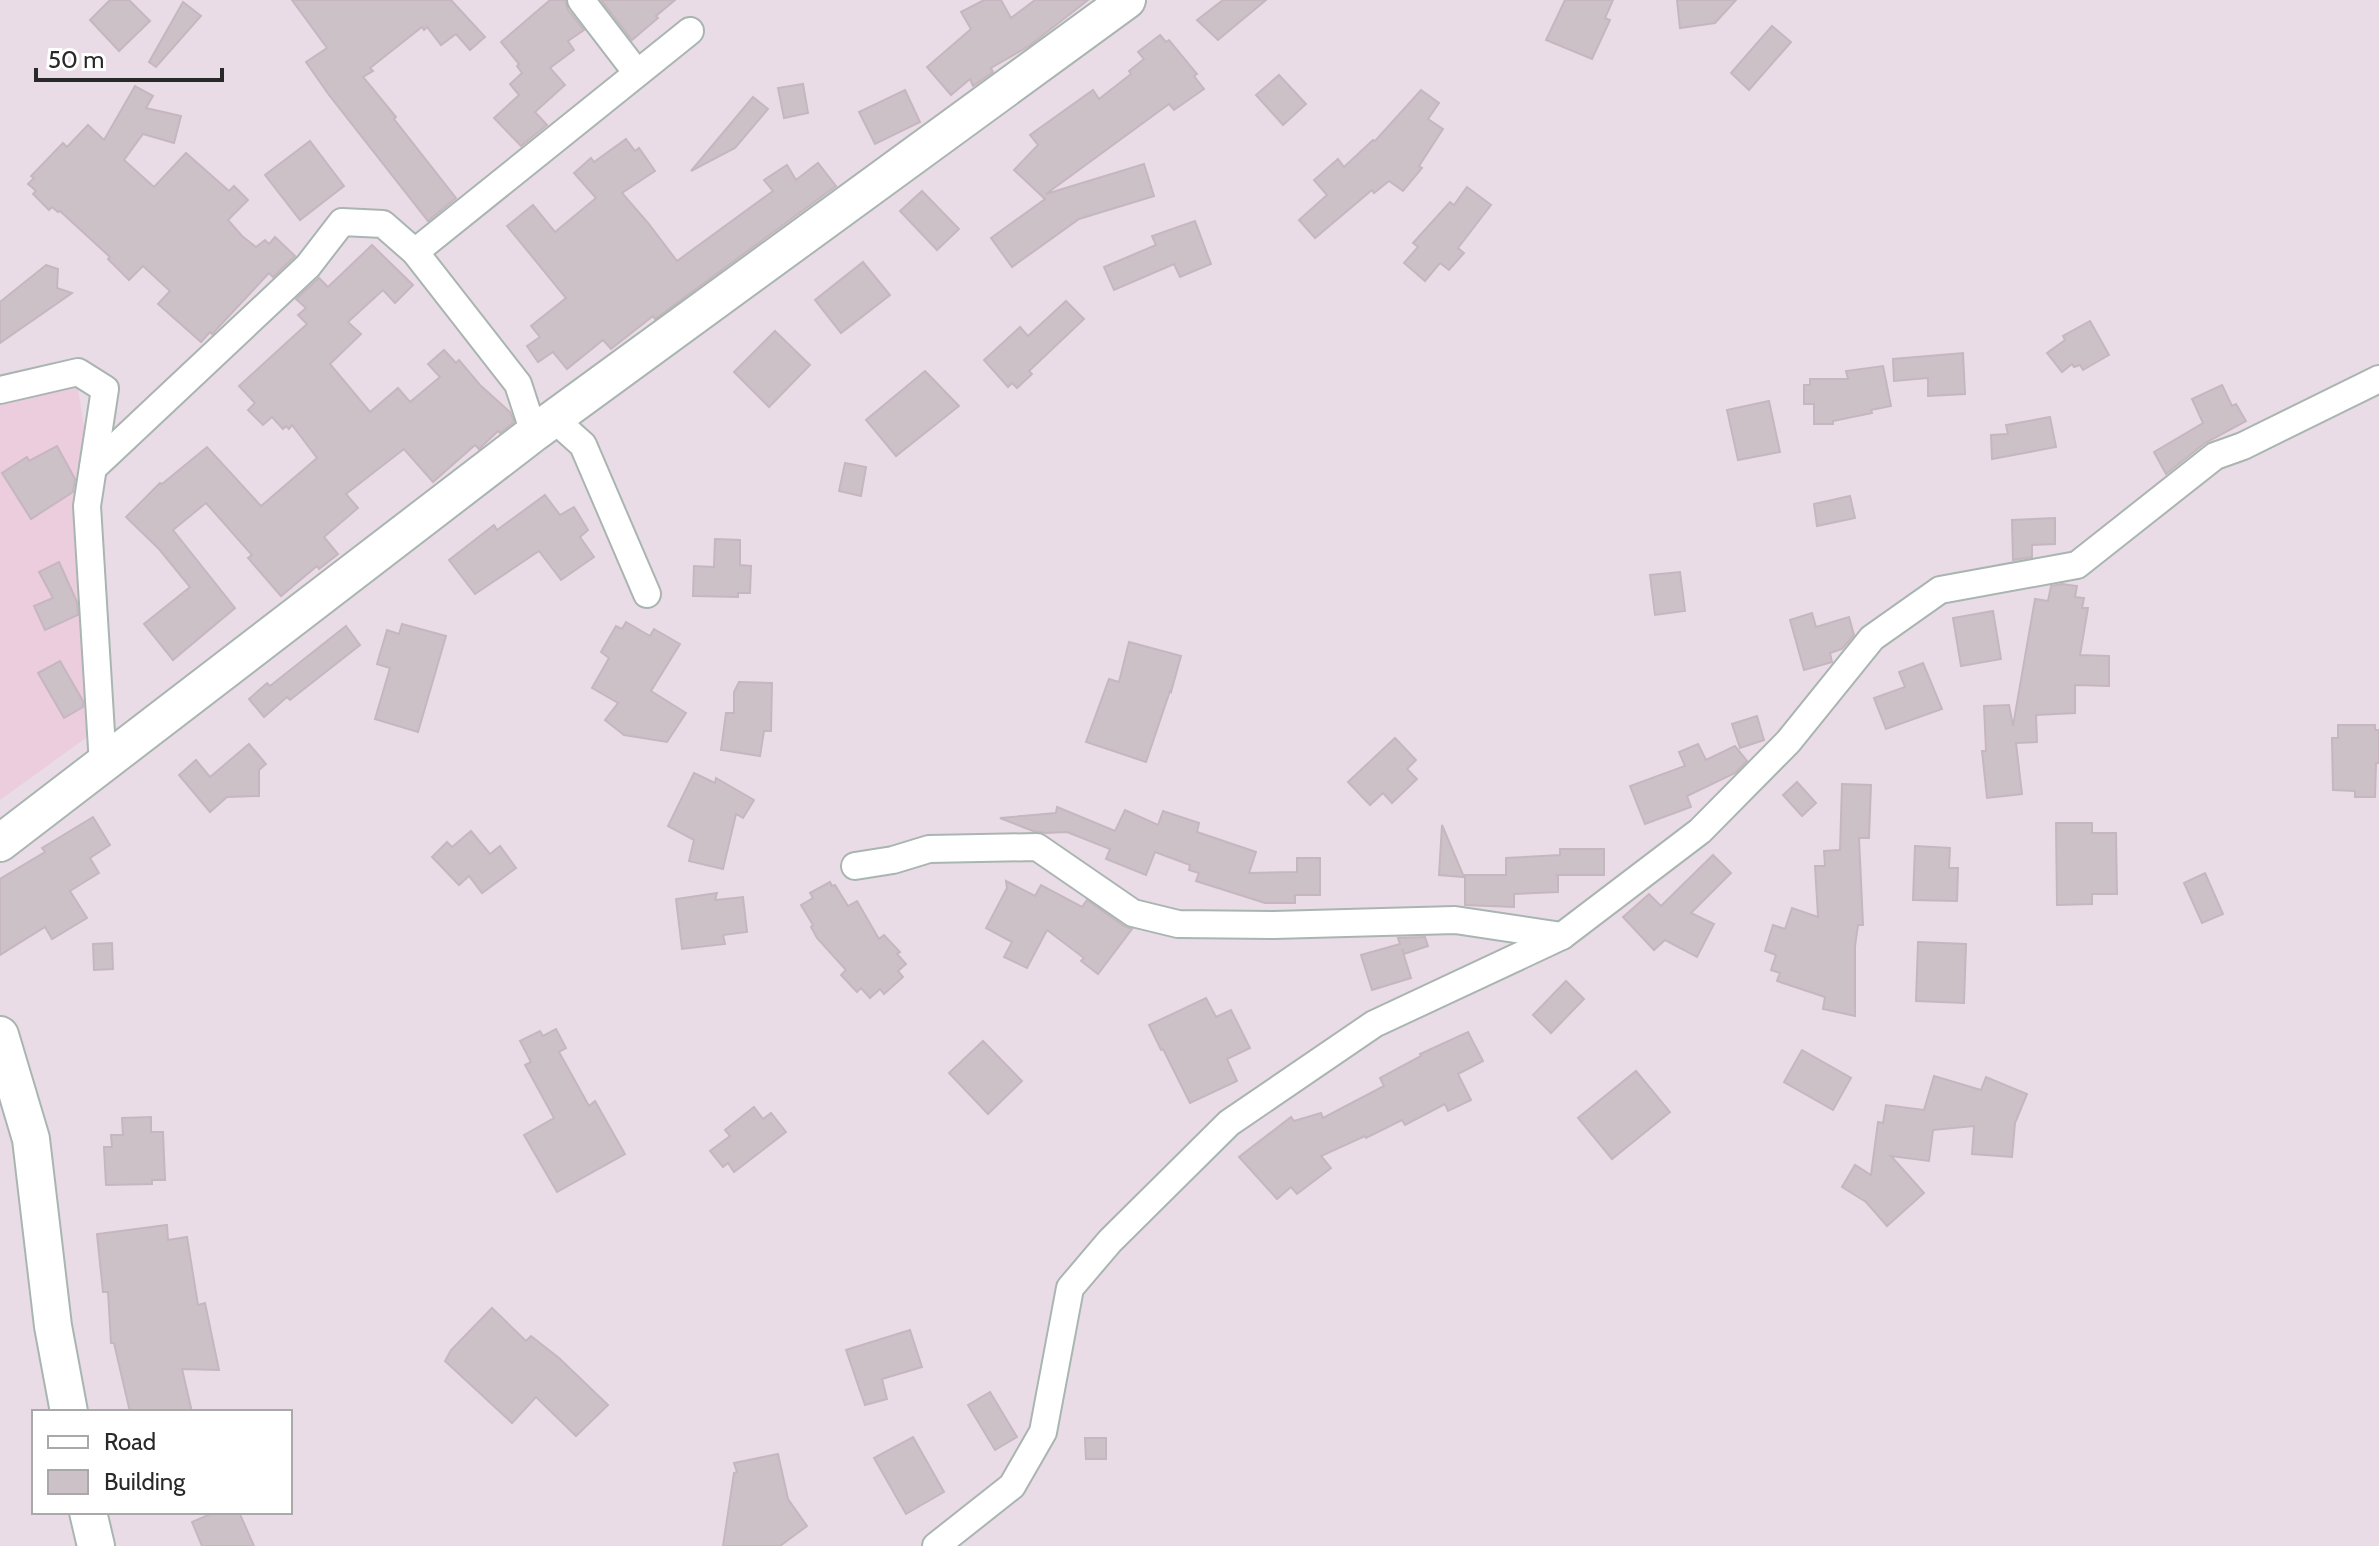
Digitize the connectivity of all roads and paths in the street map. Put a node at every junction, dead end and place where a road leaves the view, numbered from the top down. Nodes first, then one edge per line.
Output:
1 (581, 0) edge
2 (1127, 0) edge
3 (690, 31) dead end
4 (637, 73) junction
5 (415, 252) junction
6 (2379, 379) edge
7 (0, 390) edge
8 (544, 426) junction
9 (93, 468) junction
10 (647, 594) dead end
11 (103, 765) junction
12 (0, 843) edge
13 (855, 866) dead end
14 (1562, 936) junction
15 (0, 1035) edge
16 (69, 1410) edge
17 (88, 1514) edge
18 (96, 1546) edge
19 (936, 1546) edge

1 - 4 street
2 - 8 street
3 - 4 street
4 - 5 street
5 - 8 street
5 - 9 street
6 - 14 street
7 - 9 street
8 - 10 street
8 - 11 street
9 - 11 street
11 - 12 street
13 - 14 street
14 - 19 street
15 - 16 street
17 - 18 street

